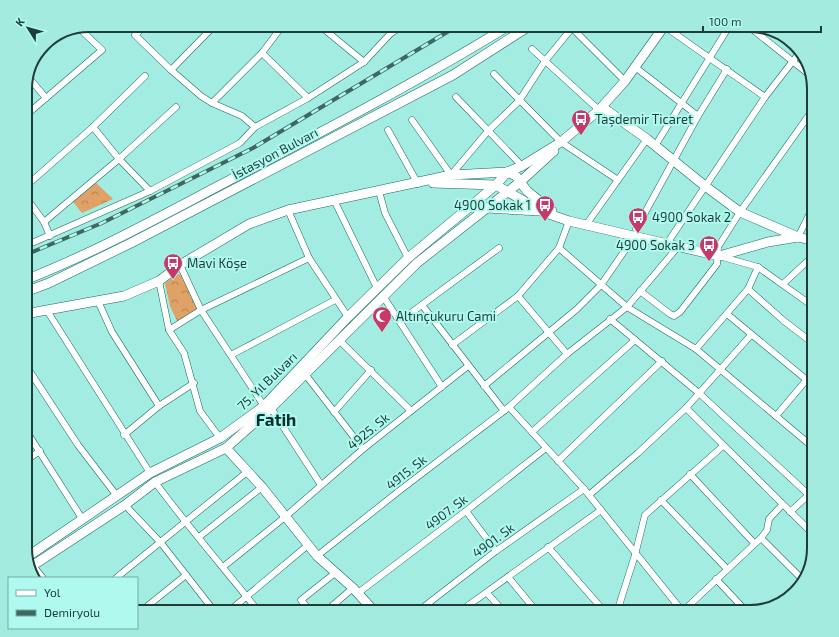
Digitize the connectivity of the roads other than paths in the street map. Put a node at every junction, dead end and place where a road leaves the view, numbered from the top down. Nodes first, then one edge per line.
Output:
1 (84, 32) edge
2 (139, 32) edge
3 (208, 32) edge
4 (278, 32) edge
5 (328, 32) edge
6 (499, 32) edge
7 (520, 32) edge
8 (569, 32) edge
9 (576, 32) edge
10 (661, 32) edge
11 (674, 32) edge
12 (726, 32) edge
13 (756, 32) edge
14 (391, 33) edge
15 (532, 49) dead end
16 (262, 53) junction
17 (796, 56) edge
18 (710, 57) junction
19 (545, 61) junction
20 (793, 61) junction
21 (364, 62) junction
22 (635, 67) junction
23 (727, 69) junction
24 (171, 70) junction
25 (803, 70) edge
26 (494, 74) dead end
27 (146, 76) dead end
28 (625, 80) junction
29 (32, 83) edge
30 (456, 97) dead end
31 (765, 97) junction
32 (46, 98) junction
33 (308, 98) junction
34 (519, 102) junction
35 (212, 103) junction
36 (682, 104) junction
37 (176, 107) dead end
38 (600, 108) junction
39 (32, 110) edge
40 (698, 116) junction
41 (807, 118) edge
42 (412, 120) dead end
43 (93, 127) junction
44 (255, 127) junction
45 (388, 130) dead end
46 (488, 131) junction
47 (647, 139) junction
48 (561, 142) junction
49 (656, 146) junction
50 (119, 159) junction
51 (674, 160) junction
52 (522, 166) junction
53 (507, 172) junction
54 (451, 176) junction
55 (618, 180) junction
56 (32, 181) edge
57 (520, 182) junction
58 (421, 183) junction
59 (496, 185) junction
60 (705, 186) junction
61 (150, 191) junction
62 (379, 191) junction
63 (507, 192) junction
64 (334, 200) junction
65 (32, 206) edge
66 (486, 208) junction
67 (288, 210) junction
68 (543, 212) junction
69 (740, 212) junction
70 (565, 219) junction
71 (807, 219) edge
72 (44, 222) junction
73 (586, 225) junction
74 (635, 233) junction
75 (50, 236) junction
76 (798, 237) junction
77 (807, 239) edge
78 (32, 243) edge
79 (666, 245) junction
80 (498, 248) dead end
81 (559, 248) junction
82 (677, 248) junction
83 (719, 256) junction
84 (308, 258) junction
85 (408, 258) junction
86 (807, 262) edge
87 (180, 265) junction
88 (758, 267) junction
89 (32, 277) edge
90 (159, 281) junction
91 (783, 284) junction
92 (601, 285) junction
93 (377, 288) junction
94 (32, 289) edge
95 (748, 289) junction
96 (640, 291) junction
97 (383, 296) junction
98 (518, 296) junction
99 (335, 300) junction
100 (98, 301) junction
101 (807, 302) edge
102 (422, 305) junction
103 (627, 306) junction
104 (46, 309) junction
105 (201, 310) junction
106 (32, 312) edge
107 (727, 314) junction
108 (348, 317) junction
109 (610, 319) junction
110 (400, 321) junction
111 (169, 330) junction
112 (551, 333) junction
113 (751, 335) junction
114 (807, 339) edge
115 (339, 340) junction
116 (635, 340) junction
117 (452, 345) junction
118 (696, 349) junction
119 (567, 354) junction
120 (231, 355) junction
121 (662, 361) junction
122 (468, 366) junction
123 (721, 368) junction
124 (371, 370) junction
125 (305, 374) junction
126 (32, 375) edge
127 (807, 380) joint
128 (194, 383) junction
129 (484, 386) junction
130 (442, 387) junction
131 (700, 394) junction
132 (159, 406) junction
133 (268, 407) junction
134 (686, 408) junction
135 (507, 409) junction
136 (411, 411) junction
137 (334, 412) junction
138 (776, 416) junction
139 (532, 432) junction
140 (124, 435) junction
141 (220, 438) junction
142 (32, 439) edge
143 (807, 442) edge
144 (723, 446) junction
145 (226, 448) junction
146 (546, 448) junction
147 (363, 449) junction
148 (40, 451) junction
149 (32, 456) edge
150 (558, 461) junction
151 (247, 472) junction
152 (150, 473) junction
153 (690, 474) junction
154 (155, 482) junction
155 (322, 485) junction
156 (262, 487) junction
157 (584, 488) junction
158 (807, 493) edge
159 (588, 495) junction
160 (117, 496) junction
161 (807, 497) edge
162 (661, 500) junction
163 (125, 505) junction
164 (782, 505) junction
165 (601, 510) junction
166 (466, 512) junction
167 (790, 512) junction
168 (285, 517) junction
169 (83, 520) junction
170 (185, 523) junction
171 (807, 528) edge
172 (199, 537) junction
173 (761, 538) junction
174 (161, 543) junction
175 (754, 543) junction
176 (308, 544) junction
177 (548, 547) junction
178 (496, 551) junction
179 (32, 553) edge
180 (636, 555) junction
181 (318, 556) junction
182 (34, 563) edge
183 (223, 567) junction
184 (727, 569) junction
185 (334, 573) junction
186 (186, 575) junction
187 (799, 576) edge
188 (117, 577) edge
189 (508, 577) junction
190 (716, 579) junction
191 (355, 590) junction
192 (487, 593) junction
193 (246, 596) junction
194 (149, 605) edge
195 (208, 605) edge
196 (236, 605) edge
197 (253, 605) edge
198 (305, 605) edge
199 (335, 605) edge
200 (369, 605) edge
201 (426, 605) edge
202 (470, 605) edge
203 (498, 605) edge
204 (531, 605) edge
205 (600, 605) edge
206 (619, 605) edge
207 (676, 605) edge
208 (689, 605) edge
209 (740, 605) edge

1 - 32 street
2 - 24 street
3 - 24 street
4 - 16 street
5 - 21 street
6 - 89 main road, İstasyon Bulvarı
7 - 94 main road, İstasyon Bulvarı
8 - 19 street
9 - 28 street
10 - 22 main road
11 - 18 street
12 - 18 street
13 - 20 street
14 - 21 street
15 - 19 street
16 - 33 street
16 - 35 street
17 - 20 street
18 - 23 street
18 - 36 street
19 - 34 street
19 - 38 street
20 - 25 street
20 - 31 street
21 - 33 street
22 - 28 main road
22 - 36 street
23 - 31 street
23 - 40 street
24 - 35 street
26 - 34 street
27 - 43 street
28 - 38 main road
29 - 32 street
30 - 46 street
31 - 60 street
32 - 39 street
33 - 44 street
34 - 46 street
34 - 48 street
35 - 44 street
36 - 40 street
36 - 49 street
37 - 50 street
38 - 47 main road
38 - 48 main road
40 - 51 street
41 - 69 street
42 - 54 street
43 - 50 street
43 - 56 street
44 - 61 street
45 - 58 street
46 - 52 street
46 - 54 street
47 - 49 main road
47 - 55 street
48 - 52 main road
48 - 55 street
48 - 57 main road, 75. Yıl Bulvarı
49 - 51 main road
50 - 61 street
50 - 72 street
51 - 60 main road
51 - 74 street
52 - 53 main road
53 - 54 main road
53 - 57 main road
53 - 59 main road, 75. Yıl Bulvarı
54 - 58 main road
55 - 73 street
57 - 63 main road, 75. Yıl Bulvarı
57 - 70 main road
58 - 59 main road
58 - 62 main road
59 - 63 main road
59 - 85 main road, 75. Yıl Bulvarı
60 - 69 main road
60 - 79 street
61 - 75 street
62 - 64 main road
62 - 85 street
63 - 66 main road, 75. Yıl Bulvarı
63 - 68 main road
64 - 67 main road
64 - 93 street
65 - 72 street
66 - 68 main road
66 - 97 main road, 75. Yıl Bulvarı
67 - 84 street
67 - 87 main road
68 - 70 main road
69 - 76 main road
69 - 83 street
70 - 73 main road
70 - 81 street
71 - 76 street
72 - 75 street
73 - 74 main road
74 - 79 main road
74 - 92 street
75 - 78 street
76 - 77 main road
76 - 83 main road
79 - 82 main road
80 - 102 street
81 - 92 street
81 - 98 street
82 - 83 main road
82 - 96 street, 4915. Sk
83 - 88 street
83 - 96 street
84 - 99 street
84 - 105 street
85 - 93 main road, 75. Yıl Bulvarı
86 - 91 street
87 - 90 main road
87 - 105 street
88 - 91 street
88 - 95 street
90 - 100 main road
90 - 111 street
91 - 101 street
92 - 103 street
92 - 112 street
93 - 108 main road, 75. Yıl Bulvarı
95 - 107 street
95 - 114 street
96 - 103 street, 4915. Sk
97 - 110 street
97 - 115 main road, 75. Yıl Bulvarı
98 - 112 street
98 - 117 street
99 - 108 street
99 - 120 street
100 - 104 main road
100 - 132 street
102 - 110 street
102 - 117 street
103 - 109 street, 4915. Sk
103 - 118 street
104 - 106 main road
104 - 140 street
105 - 111 street
105 - 120 street
107 - 113 street
107 - 118 street
108 - 133 main road, 75. Yıl Bulvarı
109 - 116 street
109 - 119 street, 4915. Sk
110 - 130 street
111 - 128 street
112 - 119 street
112 - 129 street
113 - 123 street
113 - 127 street
115 - 124 street
115 - 125 main road, 75. Yıl Bulvarı
116 - 121 street
116 - 139 street
117 - 122 street
118 - 123 street
119 - 135 street, 4915. Sk
120 - 133 street
121 - 131 street
121 - 150 street
122 - 129 street
122 - 130 street, 4925. Sk
123 - 131 street
123 - 138 street
124 - 136 street
124 - 137 street
125 - 133 main road, 75. Yıl Bulvarı
125 - 137 street
126 - 160 street
127 - 138 street
128 - 132 street
128 - 141 street
129 - 135 street
130 - 136 street, 4925. Sk
131 - 134 street
131 - 158 street
132 - 140 street
133 - 141 main road, 75. Yıl Bulvarı
133 - 145 main road, 75. Yıl Bulvarı
133 - 155 street
134 - 144 street
134 - 159 street
135 - 139 street
135 - 181 street, 4915. Sk
136 - 147 street, 4925. Sk
137 - 147 street
138 - 143 street
139 - 146 street
140 - 152 street
141 - 152 main road, 75. Yıl Bulvarı
142 - 148 street
144 - 153 street
144 - 164 street
145 - 151 main road
145 - 154 main road, 75. Yıl Bulvarı
146 - 150 street
146 - 166 street, 4907. Sk
147 - 155 street, 4925. Sk
148 - 149 street
148 - 169 street
150 - 157 street
151 - 156 main road
151 - 170 street
152 - 160 main road, 75. Yıl Bulvarı
153 - 162 street
153 - 175 street
154 - 163 main road, 75. Yıl Bulvarı
154 - 170 street
155 - 168 street, 4925. Sk
156 - 168 main road
156 - 172 street
157 - 159 street
157 - 178 street, 4901. Sk
159 - 165 street
160 - 169 main road, 75. Yıl Bulvarı
161 - 167 street
162 - 180 street
162 - 184 street
163 - 174 street
163 - 182 main road, 75. Yıl Bulvarı
164 - 167 street
164 - 173 street
165 - 177 street
165 - 180 street
166 - 178 street
166 - 191 street, 4907. Sk
167 - 171 street
168 - 176 main road
168 - 183 street, 4925. Sk
169 - 179 main road, 75. Yıl Bulvarı
170 - 172 street
170 - 174 street
172 - 183 street
173 - 175 street
173 - 187 street
174 - 186 street
174 - 188 street
175 - 184 street
176 - 181 main road
176 - 193 street
177 - 189 street
177 - 205 street
178 - 201 street, 4901. Sk
180 - 206 street
180 - 207 street
181 - 185 main road
183 - 193 street
184 - 190 street
185 - 191 main road
185 - 198 street
186 - 194 street
186 - 195 street
189 - 192 street
189 - 204 street
190 - 208 street
190 - 209 street
191 - 199 street, 4907. Sk
191 - 200 main road
192 - 202 street
192 - 203 street
193 - 196 street
193 - 197 street

